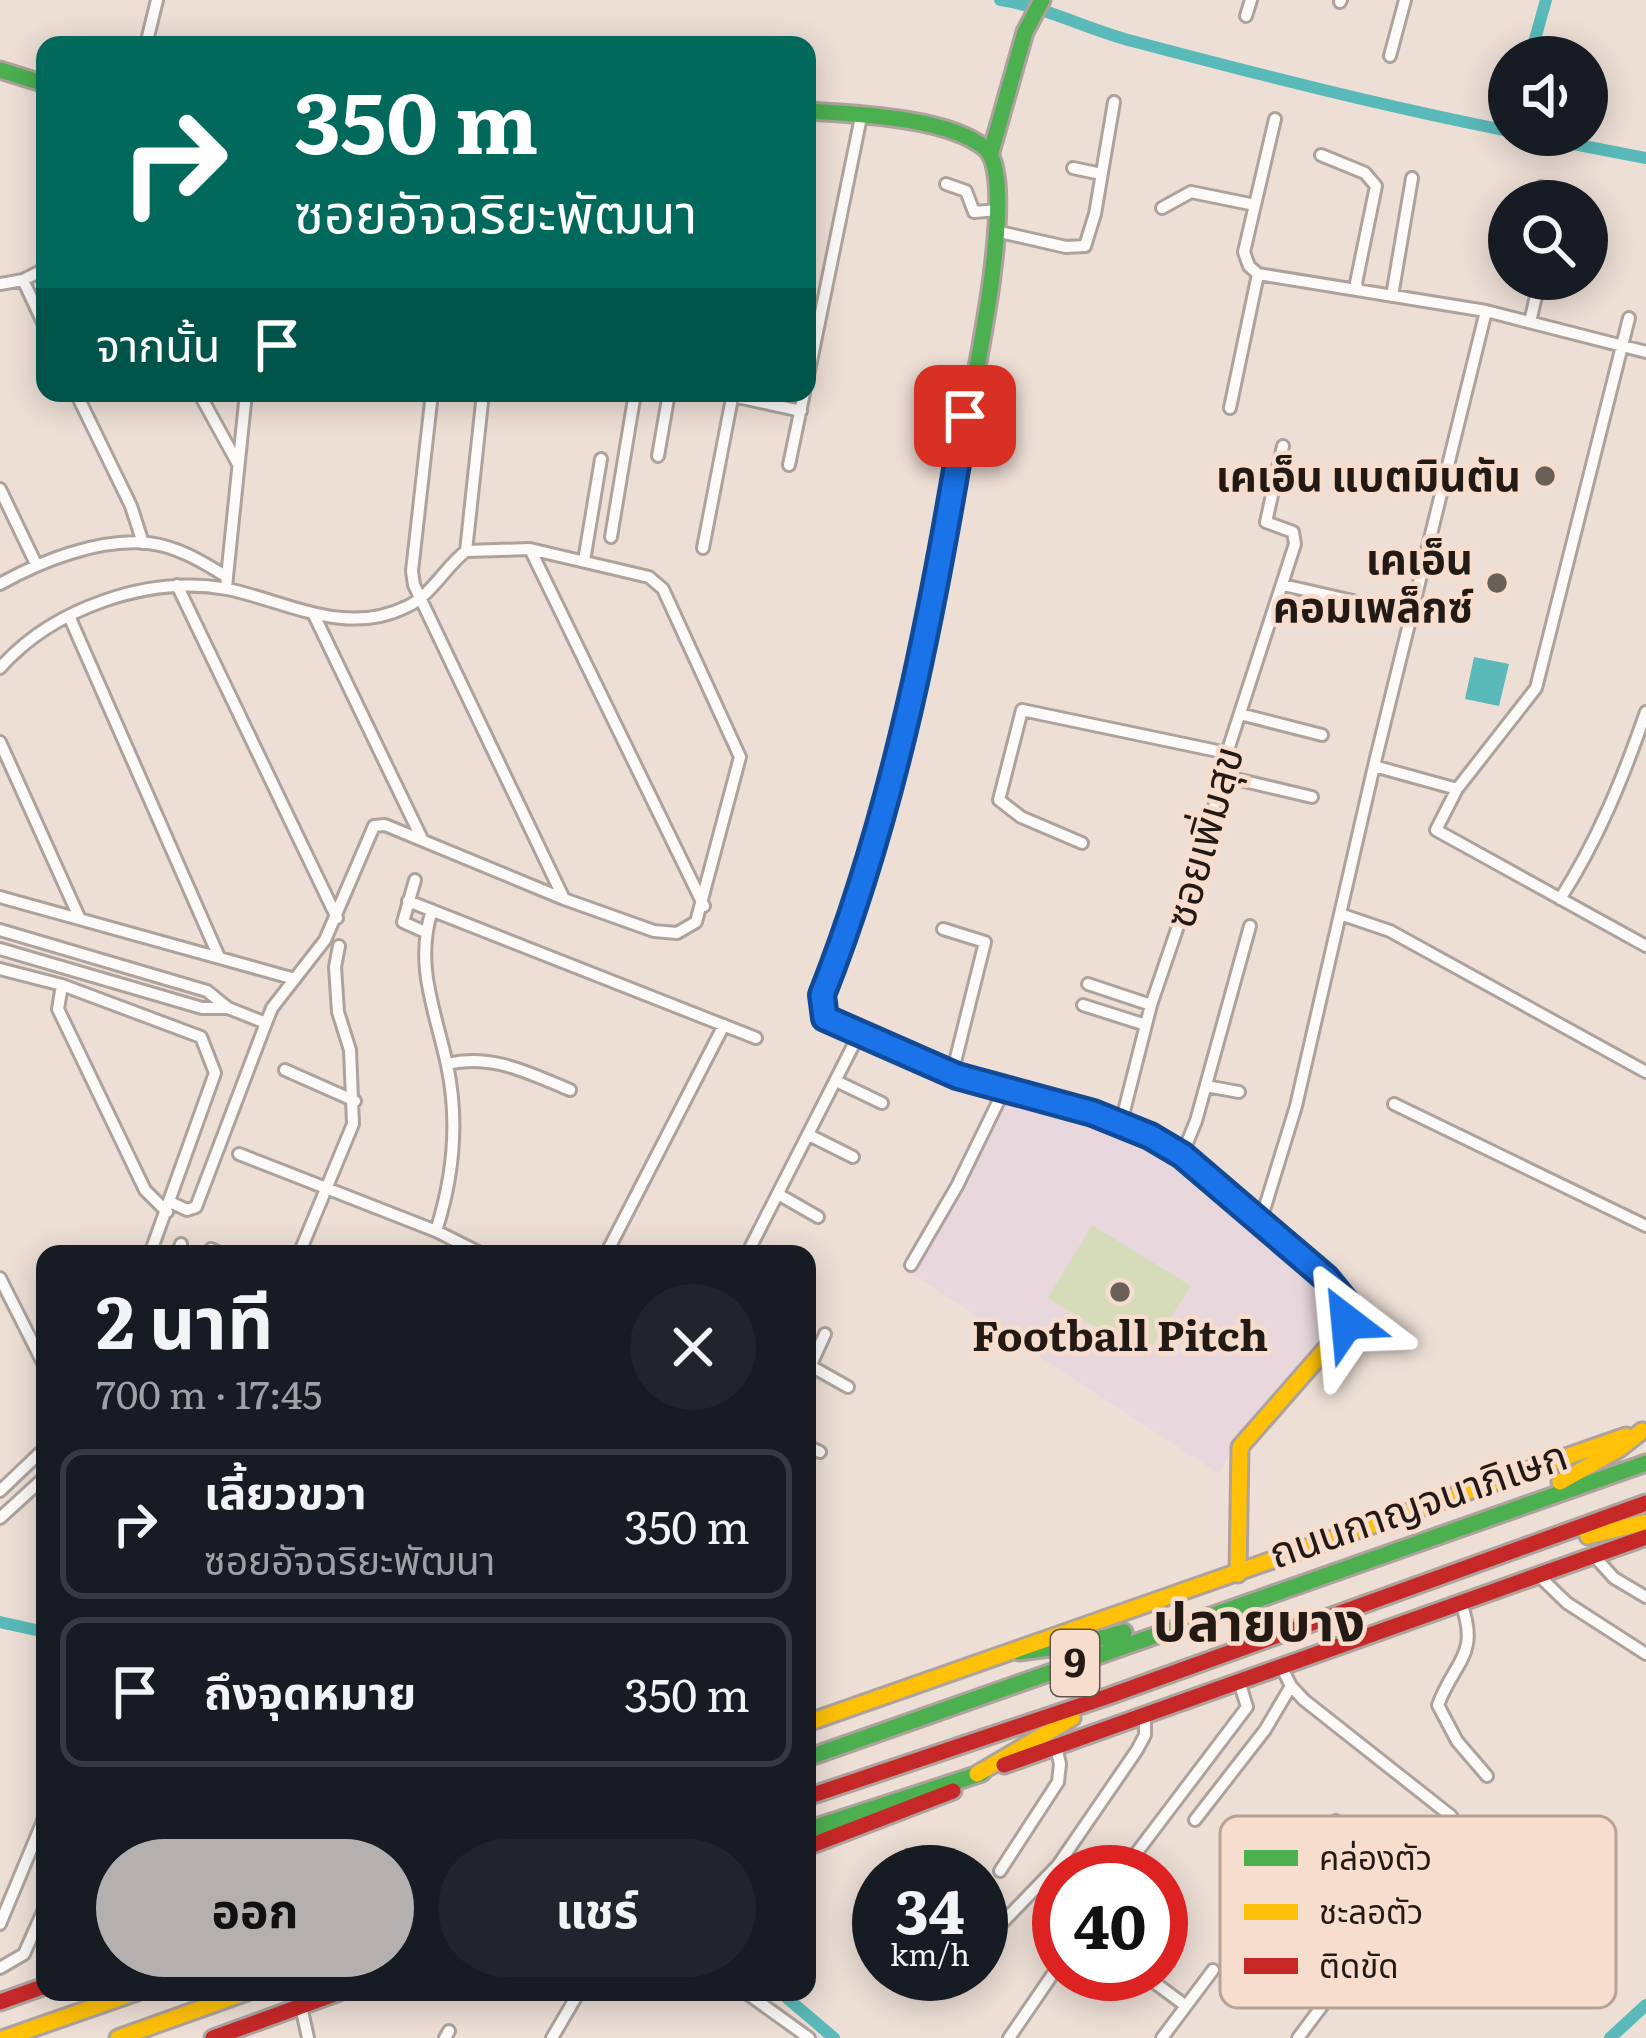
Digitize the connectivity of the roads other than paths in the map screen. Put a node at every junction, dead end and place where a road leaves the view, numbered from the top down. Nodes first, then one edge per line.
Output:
1 (157, 0) edge
2 (1042, 0) edge
3 (1251, 0) edge
4 (1405, 0) edge
5 (1246, 16) dead end
6 (148, 36) edge
7 (1390, 56) dead end
8 (0, 70) edge
9 (36, 82) edge
10 (1114, 102) dead end
11 (816, 112) edge
12 (861, 117) junction
13 (1275, 119) dead end
14 (992, 152) junction
15 (1321, 154) dead end
16 (1073, 168) dead end
17 (1101, 174) junction
18 (1412, 178) dead end
19 (946, 184) dead end
20 (1255, 205) junction
21 (1162, 208) dead end
22 (999, 210) junction
23 (1000, 232) junction
24 (36, 274) edge
25 (1258, 274) junction
26 (23, 280) junction
27 (0, 284) edge
28 (1358, 290) junction
29 (1392, 296) junction
30 (1535, 300) edge
31 (36, 308) edge
32 (1486, 311) junction
33 (1629, 318) dead end
34 (1530, 322) junction
35 (816, 337) edge
36 (1623, 346) junction
37 (1646, 352) edge
38 (80, 402) edge
39 (204, 402) edge
40 (244, 402) edge
41 (431, 402) edge
42 (482, 402) edge
43 (634, 402) edge
44 (667, 402) edge
45 (731, 402) edge
46 (765, 402) edge
47 (803, 402) edge
48 (1230, 408) dead end
49 (801, 411) junction
50 (1282, 446) dead end
51 (658, 456) dead end
52 (601, 459) dead end
53 (789, 465) dead end
54 (239, 466) junction
55 (0, 489) edge
56 (611, 538) dead end
57 (143, 543) junction
58 (703, 548) dead end
59 (530, 549) junction
60 (466, 551) junction
61 (584, 561) junction
62 (36, 564) junction
63 (227, 583) junction
64 (0, 584) edge
65 (1283, 585) junction
66 (177, 586) junction
67 (420, 599) junction
68 (1353, 601) dead end
69 (314, 615) junction
70 (69, 616) junction
71 (0, 668) edge
72 (1646, 712) edge
73 (1240, 714) junction
74 (1322, 736) dead end
75 (0, 742) edge
76 (1227, 752) junction
77 (1373, 766) junction
78 (1223, 776) junction
79 (1457, 789) junction
80 (1312, 797) dead end
81 (423, 840) junction
82 (1082, 844) dead end
83 (416, 880) dead end
84 (0, 897) edge
85 (1560, 898) junction
86 (564, 899) junction
87 (408, 902) junction
88 (704, 906) junction
89 (431, 910) junction
90 (1340, 914) junction
91 (79, 917) junction
92 (337, 918) junction
93 (1250, 926) dead end
94 (943, 929) dead end
95 (0, 930) edge
96 (425, 932) junction
97 (338, 946) dead end
98 (1646, 946) edge
99 (60, 948) junction
100 (0, 949) edge
101 (219, 957) junction
102 (56, 965) junction
103 (0, 969) edge
104 (295, 979) junction
105 (1088, 984) dead end
106 (62, 985) junction
107 (1083, 1005) dead end
108 (1151, 1005) junction
109 (227, 1008) junction
110 (266, 1023) junction
111 (724, 1025) junction
112 (1146, 1025) junction
113 (858, 1036) junction
114 (756, 1038) dead end
115 (451, 1063) junction
116 (285, 1070) dead end
117 (1646, 1072) edge
118 (952, 1074) junction
119 (836, 1081) junction
120 (1206, 1086) junction
121 (1005, 1088) junction
122 (570, 1090) dead end
123 (1239, 1092) dead end
124 (355, 1102) junction
125 (882, 1102) dead end
126 (1394, 1104) dead end
127 (1121, 1123) junction
128 (809, 1135) junction
129 (239, 1154) dead end
130 (1182, 1155) junction
131 (853, 1157) dead end
132 (323, 1190) junction
133 (778, 1194) junction
134 (169, 1207) junction
135 (818, 1216) dead end
136 (1260, 1223) junction
137 (1646, 1226) edge
138 (436, 1232) junction
139 (154, 1245) edge
140 (302, 1245) edge
141 (463, 1245) edge
142 (611, 1245) edge
143 (752, 1245) edge
144 (910, 1264) dead end
145 (0, 1278) edge
146 (825, 1334) dead end
147 (36, 1349) edge
148 (816, 1351) edge
149 (816, 1371) edge
150 (848, 1387) dead end
151 (1644, 1430) edge
152 (816, 1450) edge
153 (820, 1452) dead end
154 (36, 1457) edge
155 (1646, 1463) edge
156 (36, 1486) edge
157 (0, 1491) edge
158 (1646, 1503) edge
159 (1507, 1511) junction
160 (0, 1519) edge
161 (1646, 1522) edge
162 (1646, 1537) edge
163 (1546, 1540) junction
164 (1594, 1556) junction
165 (1238, 1574) junction
166 (1538, 1575) junction
167 (1646, 1597) edge
168 (1461, 1603) junction
169 (1212, 1614) junction
170 (1018, 1652) junction
171 (1646, 1654) edge
172 (1282, 1666) junction
173 (1239, 1681) junction
174 (1291, 1686) junction
175 (1109, 1696) junction
176 (1145, 1715) junction
177 (816, 1720) edge
178 (1056, 1747) junction
179 (816, 1755) edge
180 (973, 1776) junction
181 (1487, 1776) dead end
182 (816, 1794) edge
183 (1450, 1816) edge
184 (1195, 1820) dead end
185 (816, 1827) edge
186 (36, 1838) edge
187 (816, 1844) edge
188 (1142, 1845) edge
189 (1008, 1859) edge
190 (1008, 1917) edge
191 (0, 1924) edge
192 (36, 1929) edge
193 (36, 1947) edge
194 (28, 1948) junction
195 (0, 1968) edge
196 (1213, 1970) dead end
197 (36, 1989) edge
198 (111, 2001) edge
199 (222, 2001) edge
200 (315, 2001) edge
201 (574, 2001) edge
202 (758, 2001) edge
203 (1034, 2001) edge
204 (1179, 2001) edge
205 (0, 2002) edge
206 (301, 2006) junction
207 (1186, 2006) junction
208 (1321, 2008) edge
209 (220, 2037) edge
210 (5, 2038) edge
211 (118, 2038) edge
212 (308, 2038) edge
213 (552, 2038) edge
214 (809, 2038) edge
215 (1009, 2038) edge
216 (1162, 2038) edge
217 (1298, 2038) edge

1 - 6 street
2 - 14 main road
3 - 5 street
4 - 7 street
8 - 9 main road
10 - 17 street
11 - 12 main road
12 - 14 main road
12 - 35 street
13 - 20 street
14 - 22 main road
15 - 28 street
16 - 17 street
17 - 23 street
18 - 29 street
19 - 22 street
20 - 21 street
20 - 25 street
22 - 23 main road
23 - 113 main road
24 - 26 street
25 - 28 street
25 - 48 street
26 - 27 street
26 - 31 street
28 - 29 street
29 - 32 street
30 - 34 street
32 - 34 street
32 - 77 street
33 - 36 street
34 - 36 street
36 - 37 street
36 - 79 street
38 - 57 street
39 - 54 street
40 - 54 street
41 - 67 street
42 - 60 street
43 - 56 street
44 - 51 street
45 - 58 street
46 - 49 street
47 - 49 street
49 - 53 street
50 - 65 street, ซอยเพิ่มสุข
52 - 61 street
54 - 63 street
55 - 62 street
57 - 62 street
57 - 63 street
59 - 60 street
59 - 61 street
59 - 88 street
60 - 67 street
61 - 88 street
62 - 64 street
63 - 66 street
63 - 69 street
65 - 68 street
65 - 73 street, ซอยเพิ่มสุข
66 - 70 street
66 - 92 street
67 - 69 street
67 - 86 street
69 - 81 street
70 - 71 street
70 - 101 street
72 - 85 street
73 - 74 street
73 - 76 street, ซอยเพิ่มสุข
75 - 91 street
76 - 78 street, ซอยเพิ่มสุข
76 - 82 street
77 - 79 street
77 - 90 street
78 - 80 street
78 - 108 street, ซอยเพิ่มสุข
79 - 85 street
81 - 86 street
81 - 92 street
83 - 87 street
84 - 91 street
85 - 98 street
86 - 88 street
87 - 89 street
87 - 96 street
89 - 96 street
89 - 111 street
90 - 117 street
90 - 136 street
91 - 101 street
92 - 104 street
93 - 120 street
94 - 118 street
95 - 99 street
96 - 115 street
97 - 124 street
99 - 102 street
99 - 109 street
100 - 102 street
101 - 104 street
102 - 109 street
103 - 106 street
104 - 110 street
105 - 108 street
106 - 134 street
106 - 134 street
107 - 112 street
108 - 112 street, ซอยเพิ่มสุข
109 - 110 street
110 - 134 street
111 - 114 street
111 - 142 street
112 - 127 street, ซอยเพิ่มสุข
113 - 118 main road
113 - 119 street
115 - 122 street
115 - 138 street
116 - 124 street
118 - 121 main road
119 - 125 street
119 - 128 street
120 - 123 street
120 - 130 street
121 - 127 main road
121 - 144 street
124 - 132 street
126 - 137 street
127 - 130 main road
128 - 131 street
128 - 133 street
129 - 132 street
130 - 136 main road
132 - 138 street
132 - 140 street
133 - 135 street
133 - 143 street
134 - 139 street
136 - 165 main road
138 - 141 street
145 - 147 street
146 - 148 street
149 - 150 street
151 - 159 main road
151 - 165 main road
152 - 153 street
154 - 157 street
155 - 159 main road, ถนนกาญจนาภิเษก / 9
156 - 160 street
158 - 163 main road, ถนนกาญจนาภิเษก / 9
159 - 169 main road, ถนนกาญจนาภิเษก / 9
161 - 163 main road
162 - 164 main road
163 - 175 main road, ถนนกาญจนาภิเษก / 9
164 - 166 main road
164 - 167 street
165 - 170 main road
166 - 168 main road
166 - 171 street
168 - 172 main road
168 - 181 street
169 - 170 main road
169 - 179 main road, ถนนกาญจนาภิเษก / 9
170 - 177 main road
172 - 173 main road
172 - 174 street
173 - 176 main road
173 - 188 street
174 - 183 street
174 - 184 street
175 - 180 main road
175 - 182 main road, ถนนกาญจนาภิเษก / 9
176 - 178 main road
176 - 190 street
178 - 180 main road
178 - 189 street
180 - 185 main road
180 - 187 main road
186 - 191 street
192 - 194 street
193 - 194 street
194 - 195 street
196 - 207 street
197 - 205 main road
198 - 210 main road
199 - 211 main road
200 - 206 main road
201 - 213 street
202 - 214 street
203 - 215 street
204 - 207 street
206 - 209 main road
206 - 212 street
207 - 216 street
208 - 217 street

